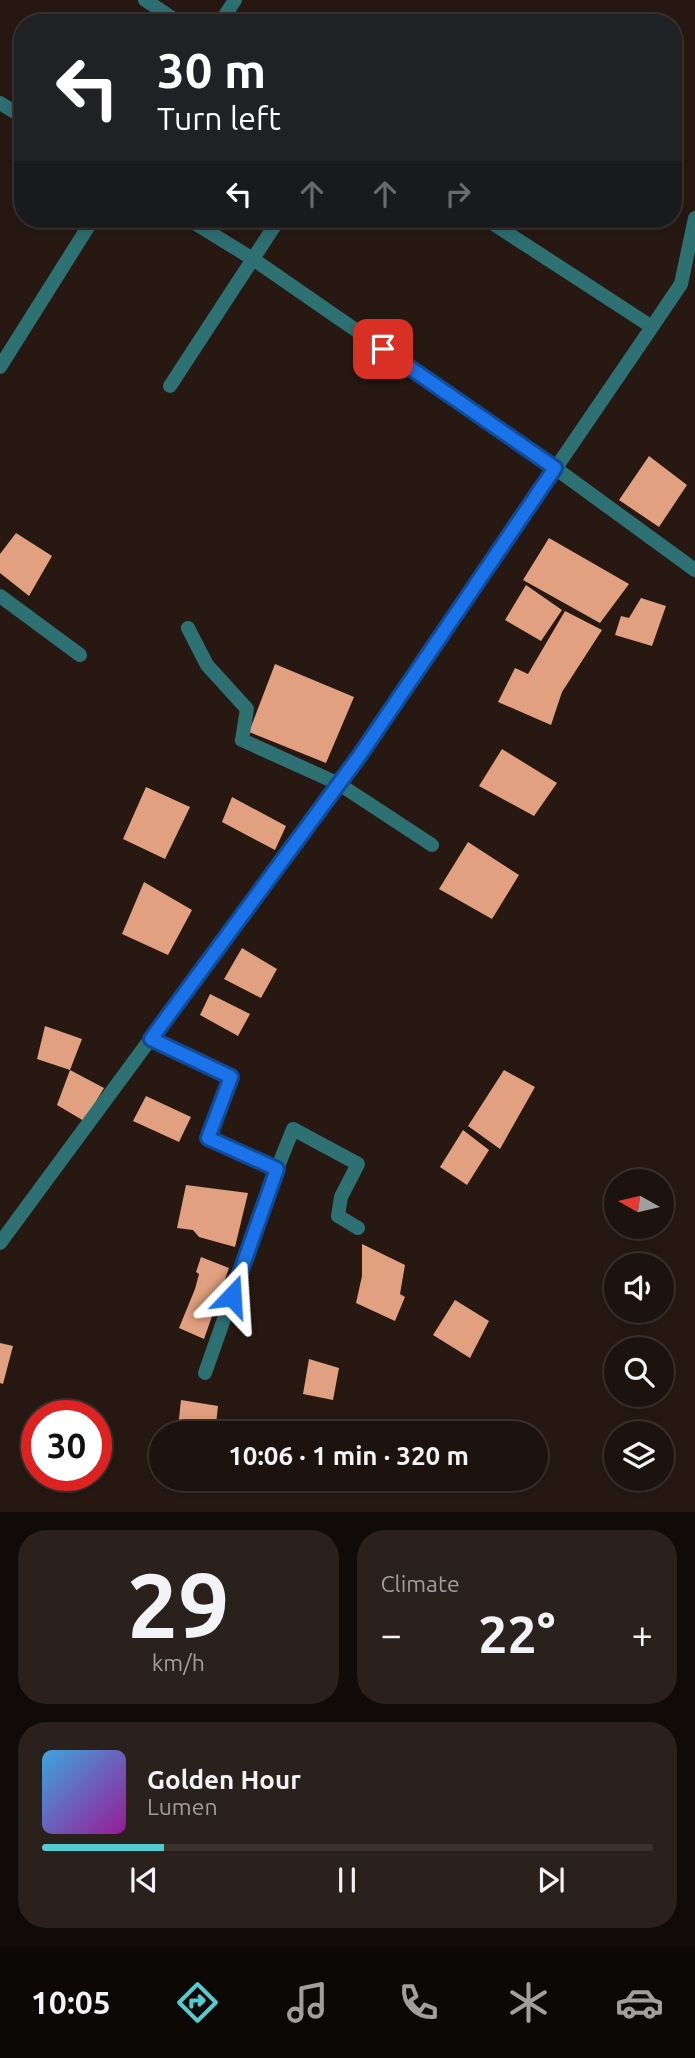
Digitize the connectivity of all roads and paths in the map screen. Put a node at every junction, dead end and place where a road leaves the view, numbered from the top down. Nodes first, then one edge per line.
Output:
1 (145, 0) edge
2 (166, 14) edge
3 (695, 218) edge
4 (87, 228) edge
5 (203, 228) edge
6 (273, 228) edge
7 (500, 228) edge
8 (253, 259) junction
9 (652, 327) junction
10 (0, 367) edge
11 (170, 386) dead end
12 (555, 468) junction
13 (695, 570) edge
14 (0, 596) edge
15 (188, 628) dead end
16 (80, 655) dead end
17 (339, 784) junction
18 (432, 845) dead end
19 (151, 1039) junction
20 (277, 1169) junction
21 (358, 1228) dead end
22 (0, 1243) edge
23 (205, 1373) dead end

1 - 2 street
3 - 9 street
4 - 10 street
5 - 8 street
6 - 8 street
7 - 9 street
8 - 11 street
8 - 12 street
9 - 12 street
12 - 13 street
12 - 17 street
14 - 16 street
15 - 17 street
17 - 18 street
17 - 19 street
19 - 20 street
19 - 22 street
20 - 21 street
20 - 23 street

